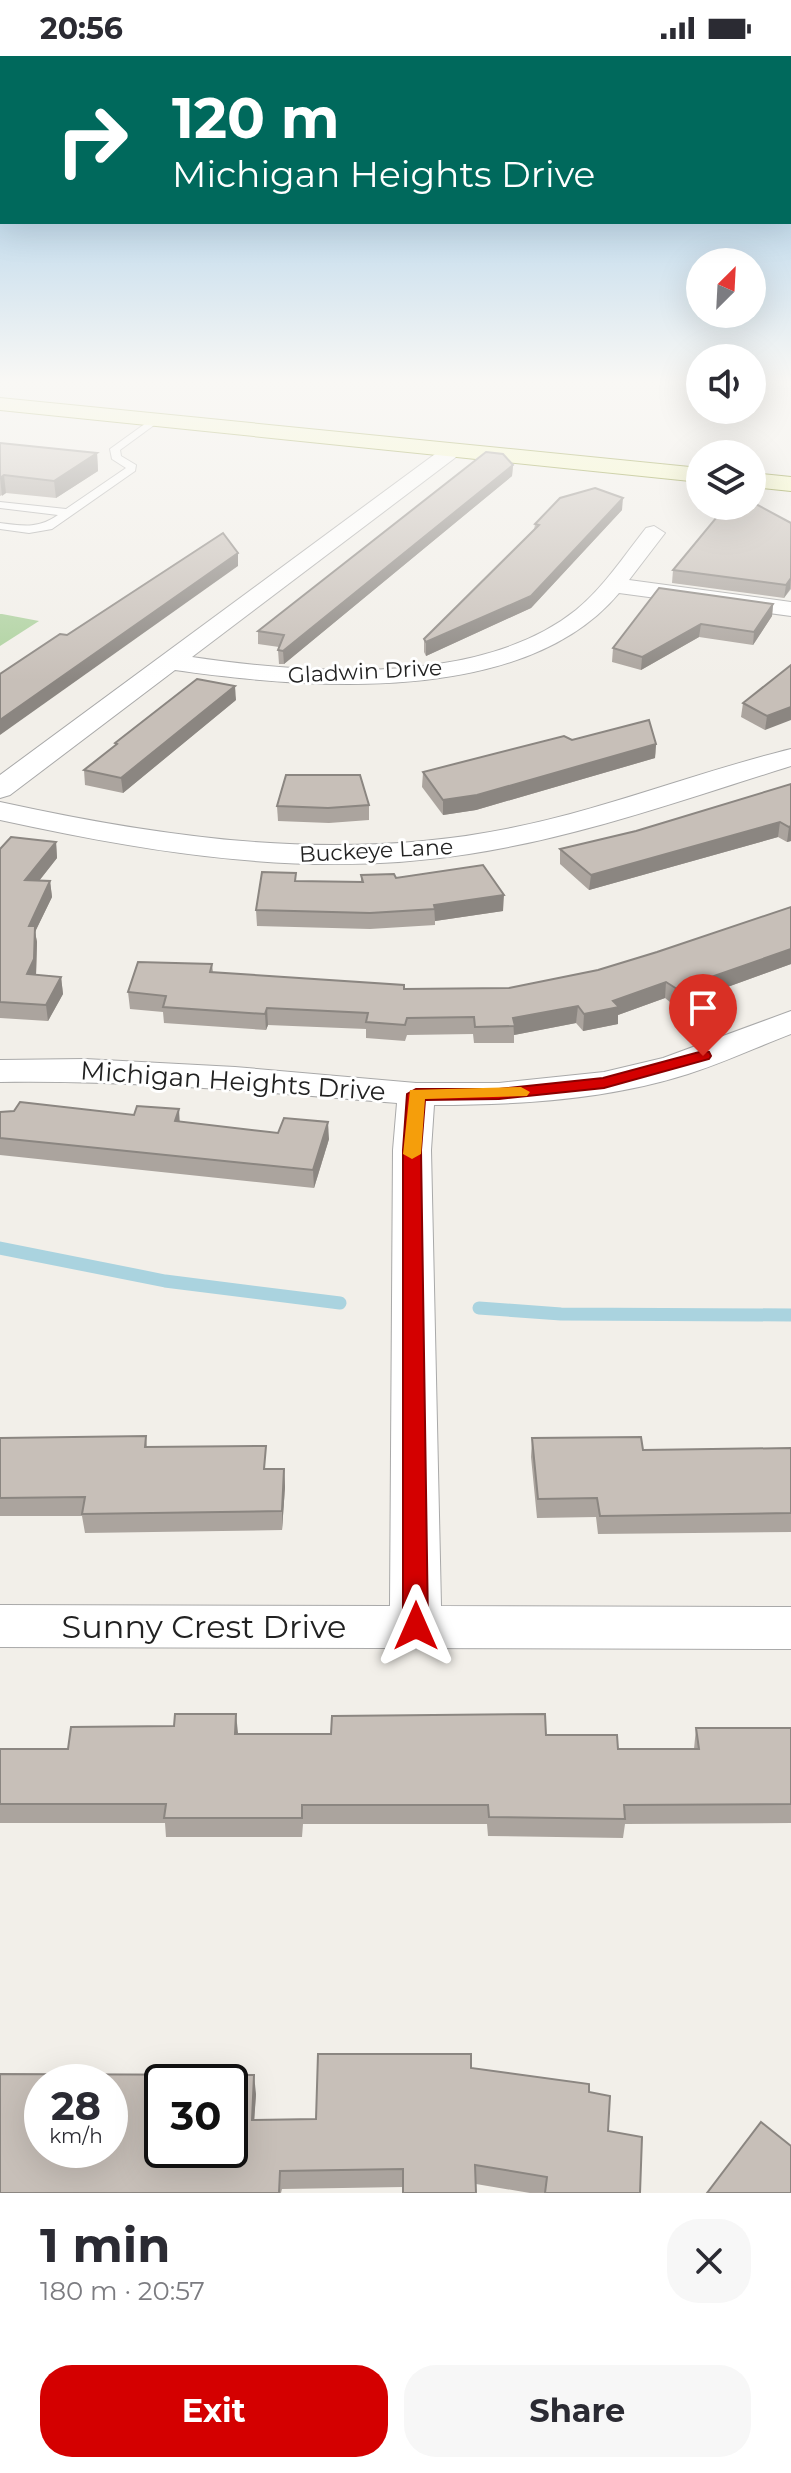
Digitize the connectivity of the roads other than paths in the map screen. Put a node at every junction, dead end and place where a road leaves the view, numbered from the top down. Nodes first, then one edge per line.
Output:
1 (111, 483) edge
2 (409, 483) edge
3 (0, 505) edge
4 (68, 513) junction
5 (0, 526) edge
6 (654, 533) dead end
7 (611, 585) junction
8 (791, 609) edge
9 (171, 662) junction
10 (791, 757) edge
11 (0, 789) edge
12 (0, 811) edge
13 (791, 1022) edge
14 (0, 1071) edge
15 (416, 1094) junction
16 (0, 1626) edge
17 (416, 1626) junction
18 (791, 1628) edge

1 - 4 lane
2 - 9 street
3 - 4 lane
4 - 5 lane
6 - 7 street, Gladwin Drive
7 - 8 street
7 - 9 street, Gladwin Drive
9 - 11 street
10 - 12 street, Buckeye Lane
13 - 15 street, Michigan Heights Drive
14 - 15 street, Michigan Heights Drive
15 - 17 street
16 - 17 street, Sunny Crest Drive
17 - 18 street, Sunny Crest Drive

